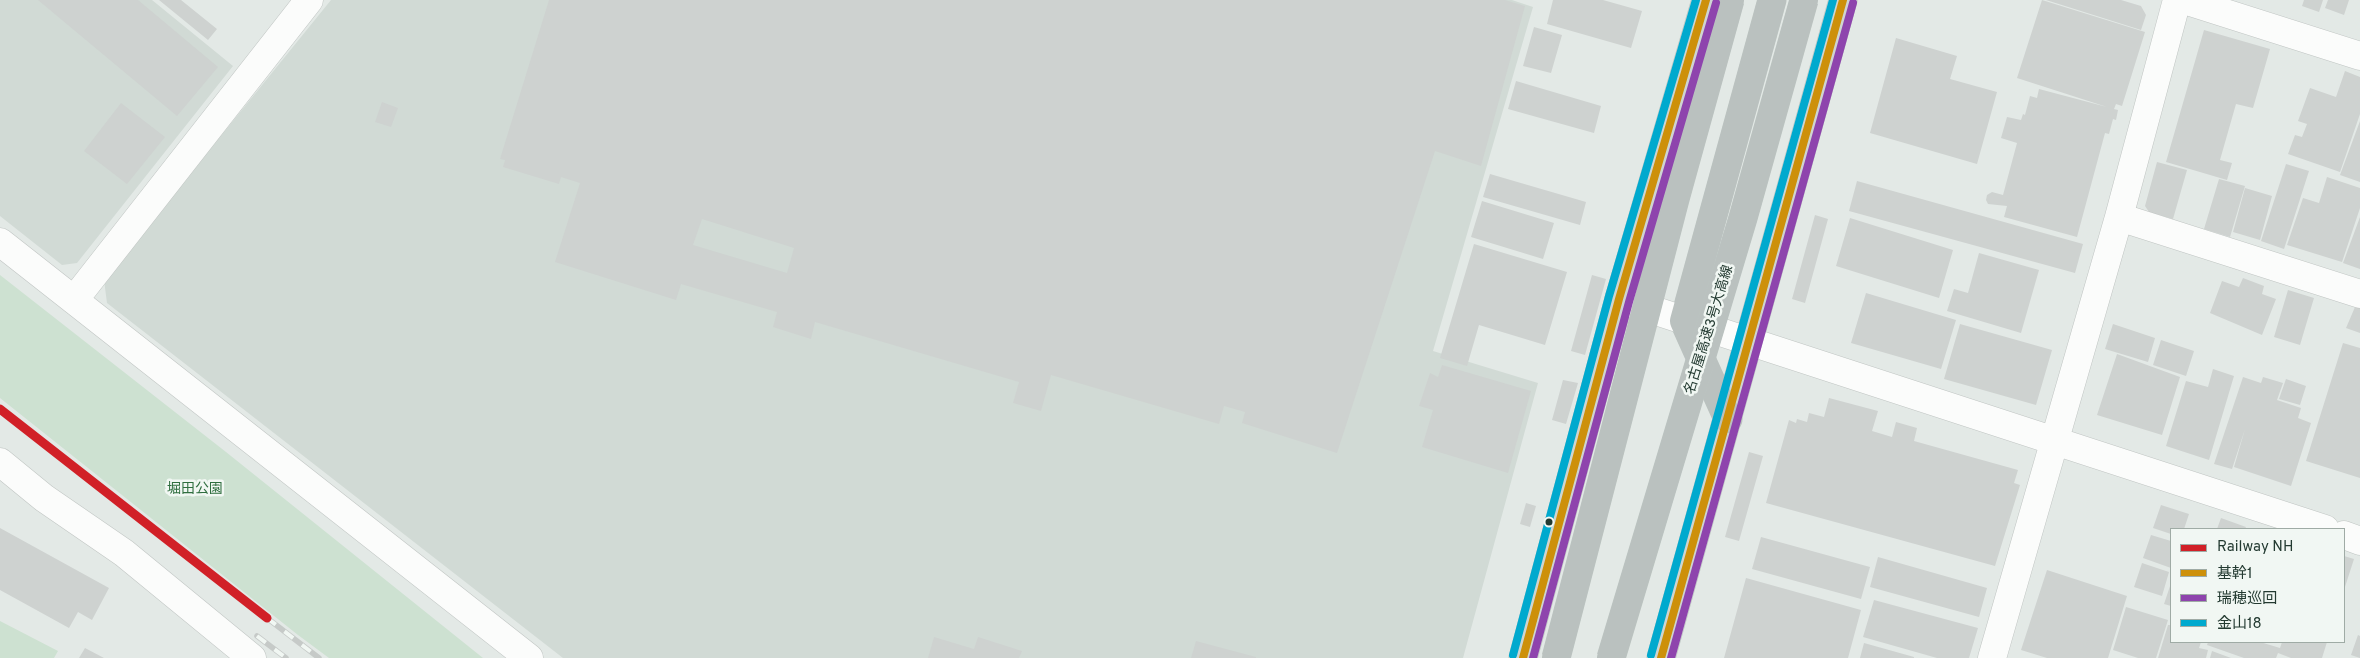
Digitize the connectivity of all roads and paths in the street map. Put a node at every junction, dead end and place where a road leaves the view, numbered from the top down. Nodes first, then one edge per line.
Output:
1 (309, 0) edge
2 (1706, 0) edge
3 (1730, 0) edge
4 (1772, 0) edge
5 (1804, 0) edge
6 (1843, 0) edge
7 (2177, 0) edge
8 (2184, 0) edge
9 (2360, 56) edge
10 (2118, 217) junction
11 (0, 242) edge
12 (2360, 294) edge
13 (1619, 299) junction
14 (74, 300) junction
15 (1684, 321) junction
16 (1750, 341) junction
17 (1728, 419) junction
18 (2053, 440) junction
19 (0, 462) edge
20 (2322, 528) edge
21 (2345, 536) edge
22 (2360, 541) edge
23 (252, 658) edge
24 (529, 658) edge
25 (1523, 658) edge
26 (1556, 658) edge
27 (1611, 658) edge
28 (1661, 658) edge
29 (1992, 658) edge

1 - 14 street
2 - 13 main road
3 - 26 highway, bridge
4 - 15 highway
5 - 27 highway, 名古屋高速3号大高線, bridge
6 - 16 main road
7 - 10 street
8 - 9 street
10 - 12 street
10 - 18 street
11 - 14 street
13 - 15 street
13 - 25 main road
14 - 24 street
15 - 16 street
15 - 17 highway
16 - 17 main road
16 - 18 street
17 - 28 main road
18 - 20 street
18 - 29 street
19 - 23 street
21 - 22 street

